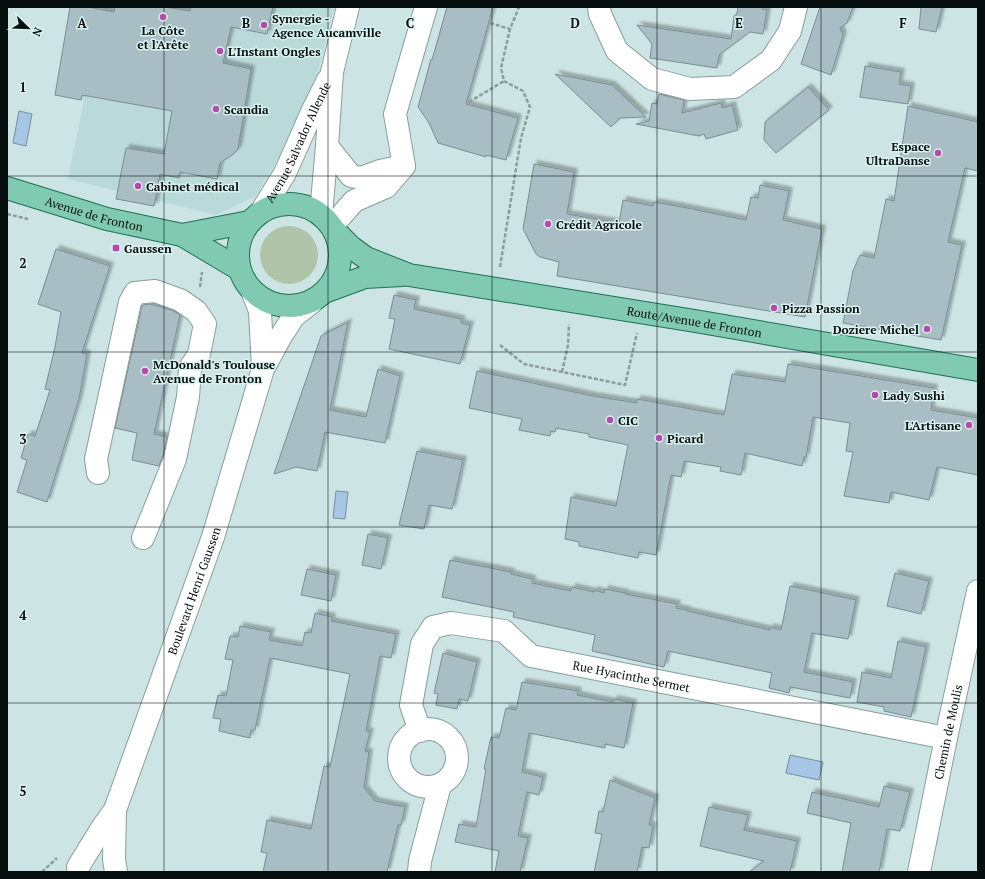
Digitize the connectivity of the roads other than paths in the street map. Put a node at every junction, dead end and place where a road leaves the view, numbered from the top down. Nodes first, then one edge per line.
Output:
1 (348, 7) edge
2 (426, 7) edge
3 (599, 7) edge
4 (796, 7) edge
5 (332, 72) junction
6 (327, 146) junction
7 (404, 166) junction
8 (7, 188) edge
9 (255, 217) junction
10 (329, 223) junction
11 (182, 235) junction
12 (239, 269) junction
13 (409, 275) junction
14 (253, 293) junction
15 (319, 297) junction
16 (263, 369) junction
17 (978, 370) edge
18 (98, 473) dead end
19 (144, 538) dead end
20 (978, 591) edge
21 (420, 730) junction
22 (946, 738) junction
23 (440, 785) junction
24 (115, 810) junction
25 (70, 864) edge
26 (110, 872) edge
27 (116, 872) edge
28 (419, 872) edge
29 (919, 872) edge

1 - 5 street, Avenue Salvador Allende
2 - 7 street
3 - 4 street
5 - 6 street, Avenue Salvador Allende
5 - 9 street, Avenue Salvador Allende
6 - 7 street
6 - 10 street, Avenue Salvador Allende
7 - 10 street
8 - 11 main road, Avenue de Fronton
9 - 10 main road
9 - 11 main road, Avenue de Fronton
9 - 12 main road
10 - 13 main road
10 - 15 main road
11 - 12 main road, Avenue de Fronton
12 - 14 main road
13 - 15 main road
13 - 17 main road, Route/Avenue de Fronton
14 - 15 main road
14 - 16 street, Boulevard Henri Gaussen
15 - 16 street, Boulevard Henri Gaussen
16 - 24 street, Boulevard Henri Gaussen
18 - 19 street
20 - 22 street, Chemin de Moulis
21 - 22 street, Rue Hyacinthe Sermet
21 - 23 street
21 - 23 street
22 - 29 street, Chemin de Moulis
23 - 28 street
24 - 25 street, Boulevard Henri Gaussen
24 - 27 street, Boulevard Henri Gaussen
25 - 26 street

